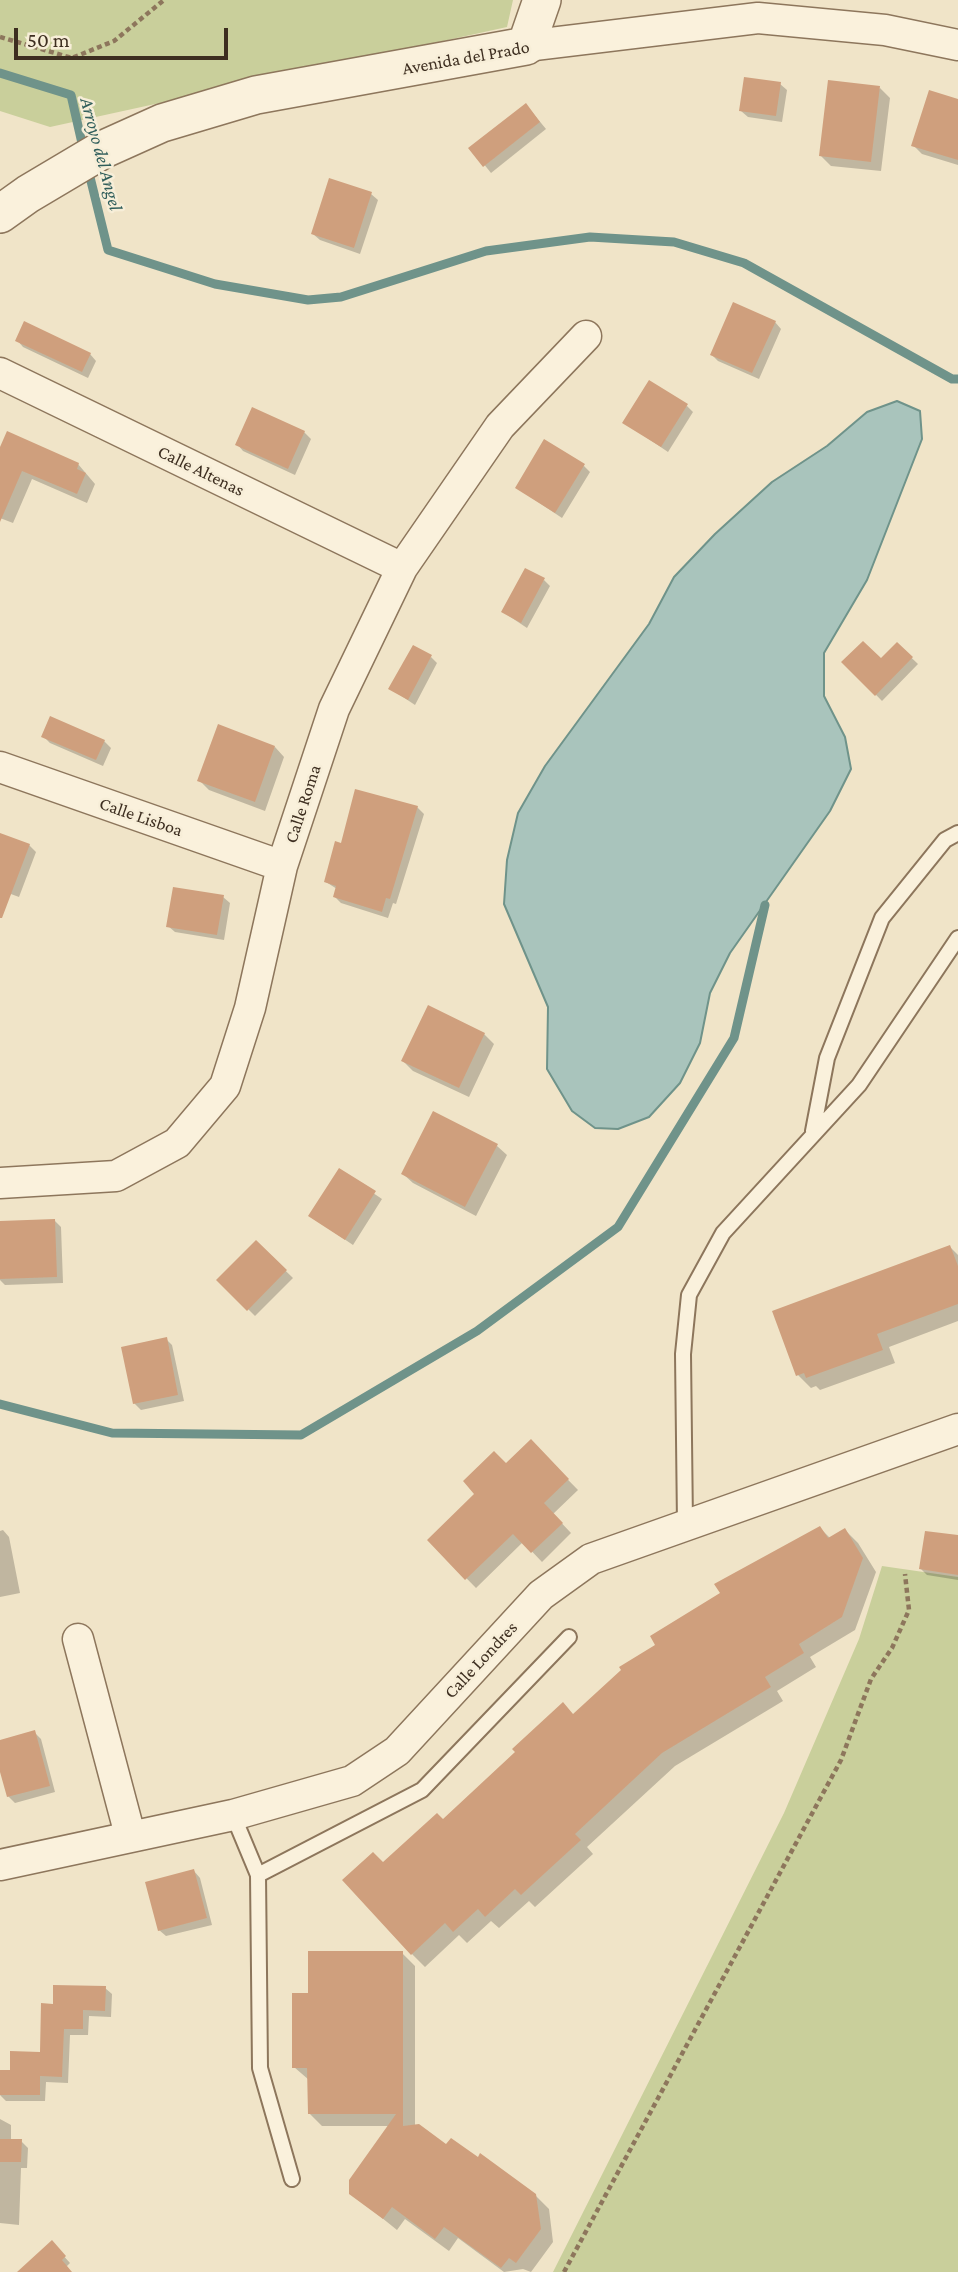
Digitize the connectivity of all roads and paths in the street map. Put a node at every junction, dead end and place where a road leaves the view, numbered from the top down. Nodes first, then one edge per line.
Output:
1 (164, 0) edge
2 (542, 0) edge
3 (0, 37) edge
4 (958, 45) edge
5 (526, 46) junction
6 (0, 214) edge
7 (586, 336) dead end
8 (0, 373) edge
9 (402, 568) junction
10 (0, 767) edge
11 (958, 833) edge
12 (282, 866) junction
13 (958, 938) edge
14 (813, 1132) junction
15 (0, 1183) edge
16 (958, 1429) edge
17 (685, 1524) junction
18 (905, 1574) dead end
19 (569, 1637) dead end
20 (78, 1639) dead end
21 (233, 1815) junction
22 (130, 1835) junction
23 (0, 1865) edge
24 (258, 1875) junction
25 (292, 2179) dead end
26 (564, 2272) edge

1 - 3 path
2 - 5 street
4 - 5 street, Avenida del Prado
5 - 6 street, Avenida del Prado
7 - 9 street, Calle Roma
8 - 9 street, Calle Altenas
9 - 12 street, Calle Roma
10 - 12 street, Calle Lisboa
11 - 14 lane
12 - 15 street, Calle Roma
13 - 14 lane
14 - 17 lane
16 - 17 street, Calle Londres
17 - 21 street, Calle Londres
18 - 26 path
19 - 24 lane
20 - 22 street
21 - 22 street, Calle Londres
21 - 24 lane
22 - 23 street, Calle Londres
24 - 25 lane

